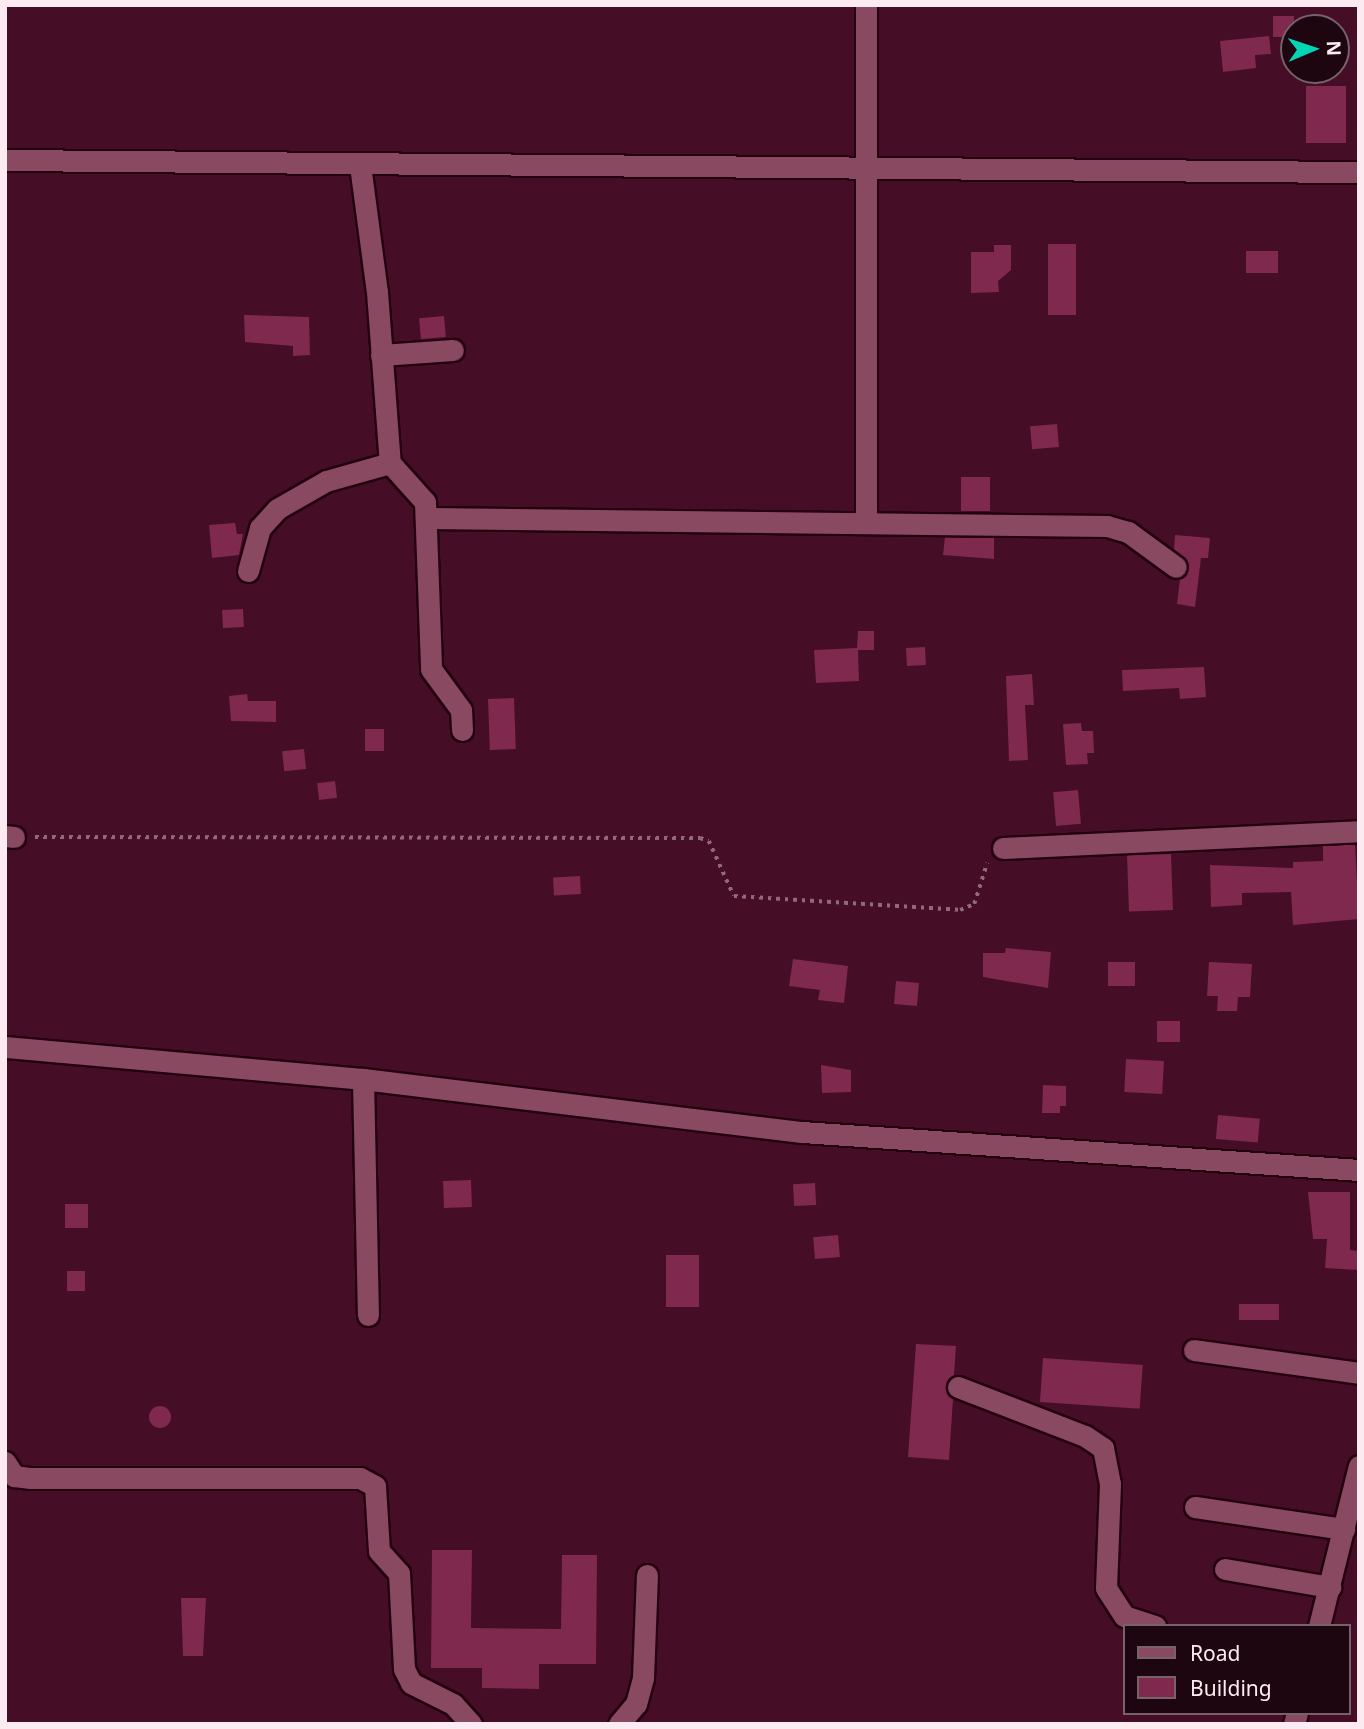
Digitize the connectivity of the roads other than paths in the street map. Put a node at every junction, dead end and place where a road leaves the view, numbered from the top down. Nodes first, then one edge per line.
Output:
1 (866, 5) edge
2 (5, 160) edge
3 (360, 164) junction
4 (867, 168) junction
5 (1359, 172) edge
6 (453, 351) dead end
7 (381, 355) junction
8 (390, 463) junction
9 (428, 518) junction
10 (866, 522) junction
11 (1176, 567) dead end
12 (248, 571) dead end
13 (462, 730) dead end
14 (1359, 831) edge
15 (1003, 848) road end
16 (5, 1047) edge
17 (363, 1079) junction
18 (1359, 1170) edge
19 (368, 1315) dead end
20 (1194, 1350) dead end
21 (1359, 1373) edge
22 (958, 1387) dead end
23 (5, 1462) edge
24 (1359, 1466) edge
25 (1195, 1507) dead end
26 (1344, 1529) junction
27 (1225, 1569) dead end
28 (648, 1575) dead end
29 (1330, 1587) junction
30 (1149, 1624) edge
31 (1320, 1624) edge
32 (471, 1724) edge
33 (619, 1724) edge

1 - 4 street
2 - 3 street
3 - 4 street
3 - 7 street
4 - 5 street
4 - 10 street
6 - 7 street
7 - 8 street
8 - 9 street
8 - 12 street
9 - 10 street
9 - 13 street
10 - 11 street
14 - 15 street
16 - 17 street
17 - 18 street
17 - 19 street
20 - 21 street
22 - 30 street
23 - 32 street
24 - 26 street
25 - 26 street
26 - 29 street
27 - 29 street
28 - 33 street
29 - 31 street

